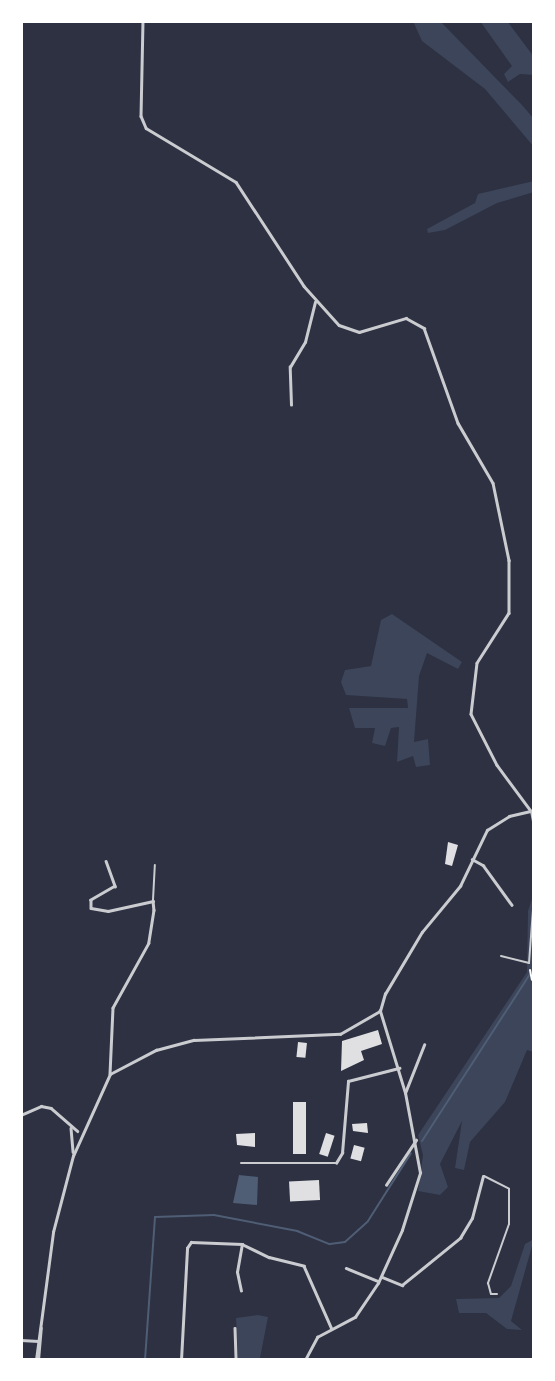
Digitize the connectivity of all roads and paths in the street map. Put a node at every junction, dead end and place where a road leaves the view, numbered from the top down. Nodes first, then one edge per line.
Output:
1 (143, 21) edge
2 (316, 301) junction
3 (290, 405) dead end
4 (532, 810) edge
5 (534, 827) edge
6 (472, 859) junction
7 (106, 861) dead end
8 (155, 865) dead end
9 (534, 897) edge
10 (153, 901) junction
11 (512, 905) dead end
12 (501, 957) dead end
13 (530, 970) dead end
14 (532, 980) dead end
15 (380, 1011) junction
16 (424, 1045) dead end
17 (399, 1068) junction
18 (110, 1074) junction
19 (405, 1093) junction
20 (21, 1115) edge
21 (87, 1125) junction
22 (75, 1133) junction
23 (81, 1137) junction
24 (416, 1140) junction
25 (72, 1156) junction
26 (241, 1163) dead end
27 (482, 1176) joint
28 (386, 1185) dead end
29 (243, 1244) junction
30 (346, 1268) dead end
31 (382, 1277) junction
32 (379, 1282) junction
33 (241, 1291) dead end
34 (497, 1294) dead end
35 (331, 1326) junction
36 (235, 1328) dead end
37 (21, 1340) edge
38 (39, 1342) junction
39 (37, 1360) edge
40 (181, 1360) edge
41 (236, 1360) edge
42 (305, 1360) edge

1 - 2 street
2 - 3 street
2 - 4 street
4 - 5 lane
4 - 6 street
6 - 11 street
6 - 15 street
7 - 10 street
8 - 10 lane
9 - 12 lane
10 - 18 street
13 - 14 path
15 - 17 street
15 - 18 street
16 - 19 street
17 - 19 street
17 - 26 street
18 - 21 street
19 - 24 street
20 - 22 street
21 - 22 street
21 - 23 street
22 - 23 street
22 - 23 street
22 - 25 street
23 - 25 street
24 - 28 street
24 - 31 street
25 - 38 street
27 - 31 street
27 - 34 lane
29 - 33 street
29 - 35 street
29 - 40 street
30 - 32 street
31 - 32 street
32 - 35 street
35 - 42 street
36 - 41 street
37 - 38 street
38 - 39 street

